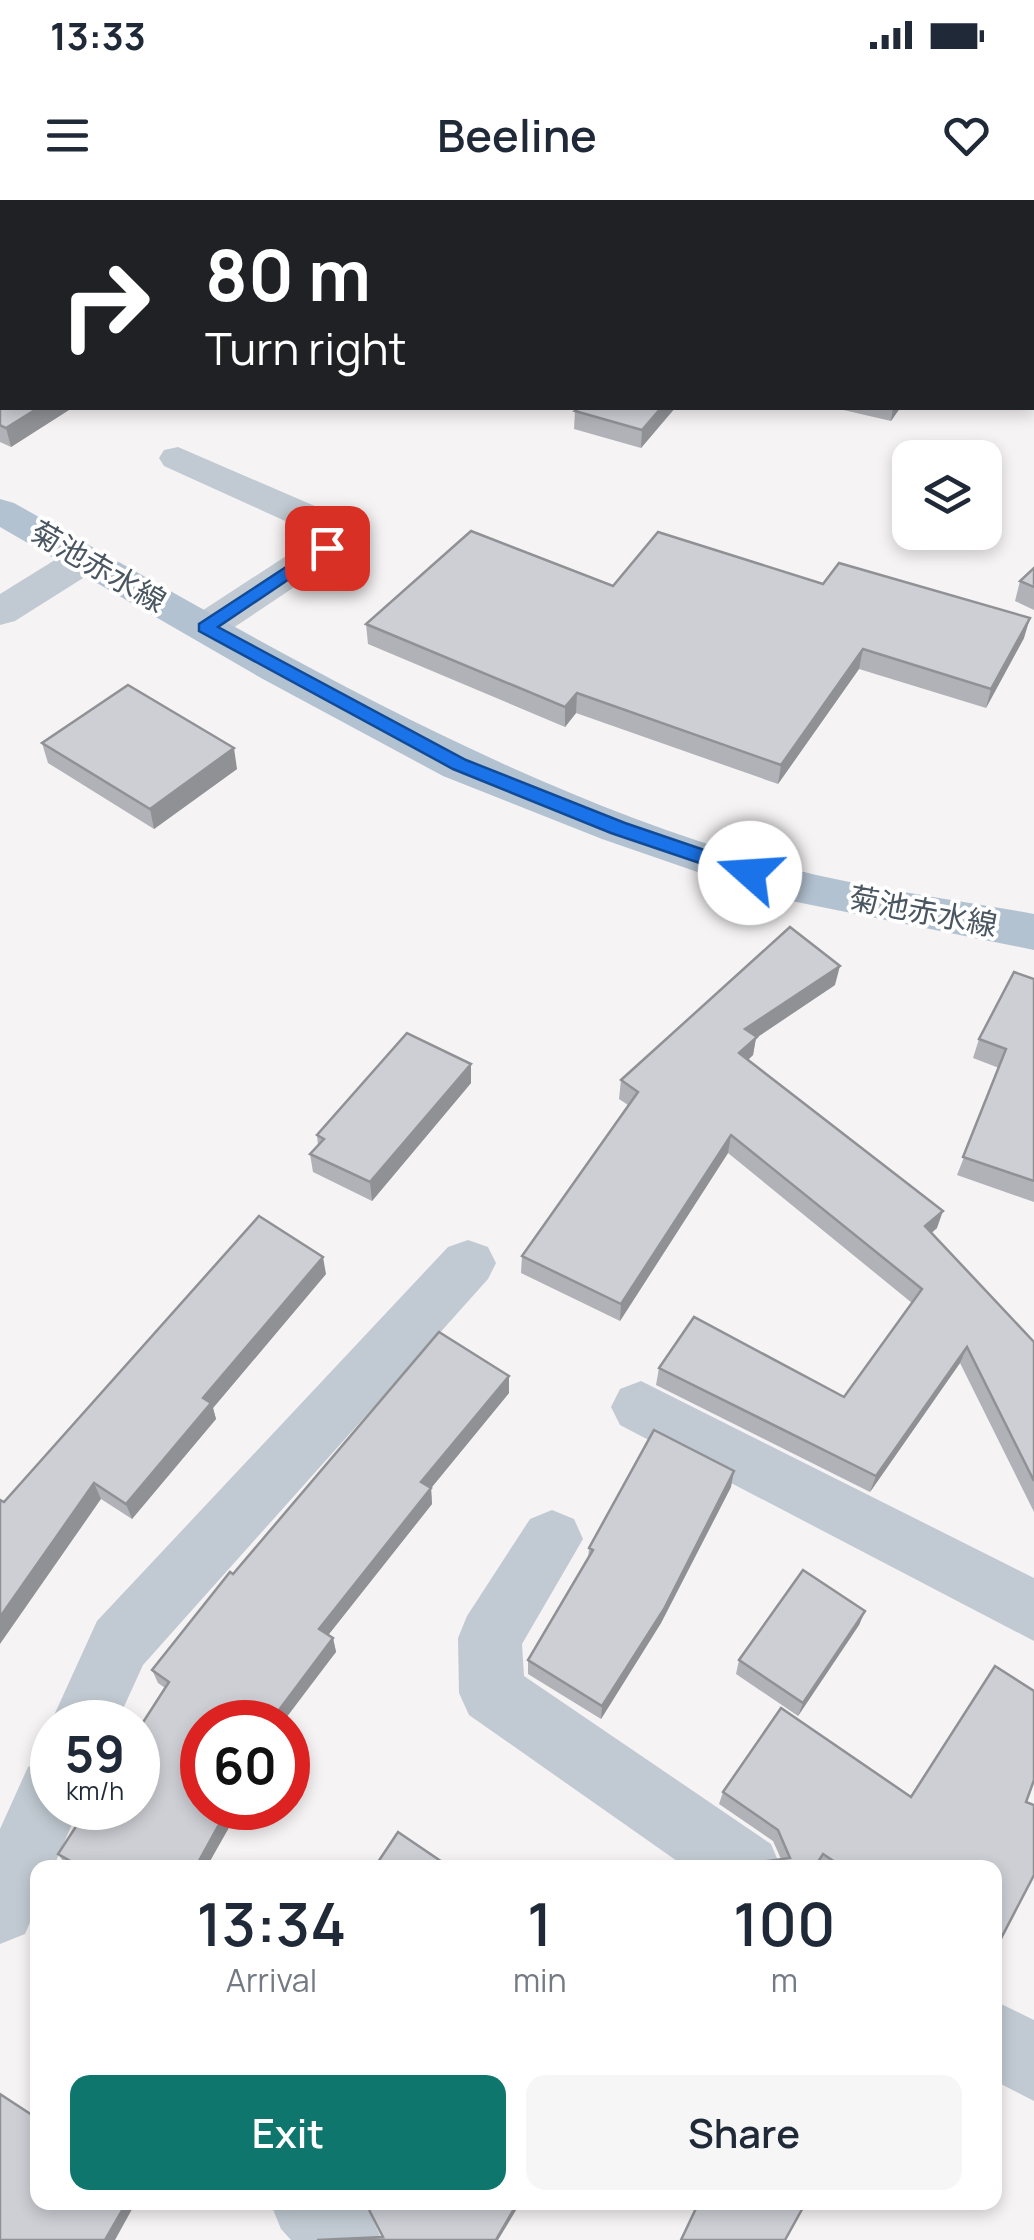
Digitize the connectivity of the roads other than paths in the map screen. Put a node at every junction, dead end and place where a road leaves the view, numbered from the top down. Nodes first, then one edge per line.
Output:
1 (178, 458) dead end
2 (0, 511) edge
3 (84, 559) junction
4 (0, 612) edge
5 (206, 628) junction
6 (1034, 932) edge
7 (468, 1264) dead end
8 (641, 1407) dead end
9 (552, 1539) dead end
10 (1034, 1611) edge
11 (94, 1700) edge
12 (35, 1830) edge
13 (735, 1860) edge
14 (0, 1909) edge
15 (1002, 2042) edge
16 (1034, 2064) edge
17 (315, 2210) edge
18 (343, 2240) edge

1 - 5 street
2 - 3 main road, 菊池赤水線
3 - 4 street
3 - 5 main road, 菊池赤水線
5 - 6 main road, 菊池赤水線
7 - 11 street
8 - 10 street
9 - 13 street
12 - 14 street
15 - 16 street
17 - 18 street

